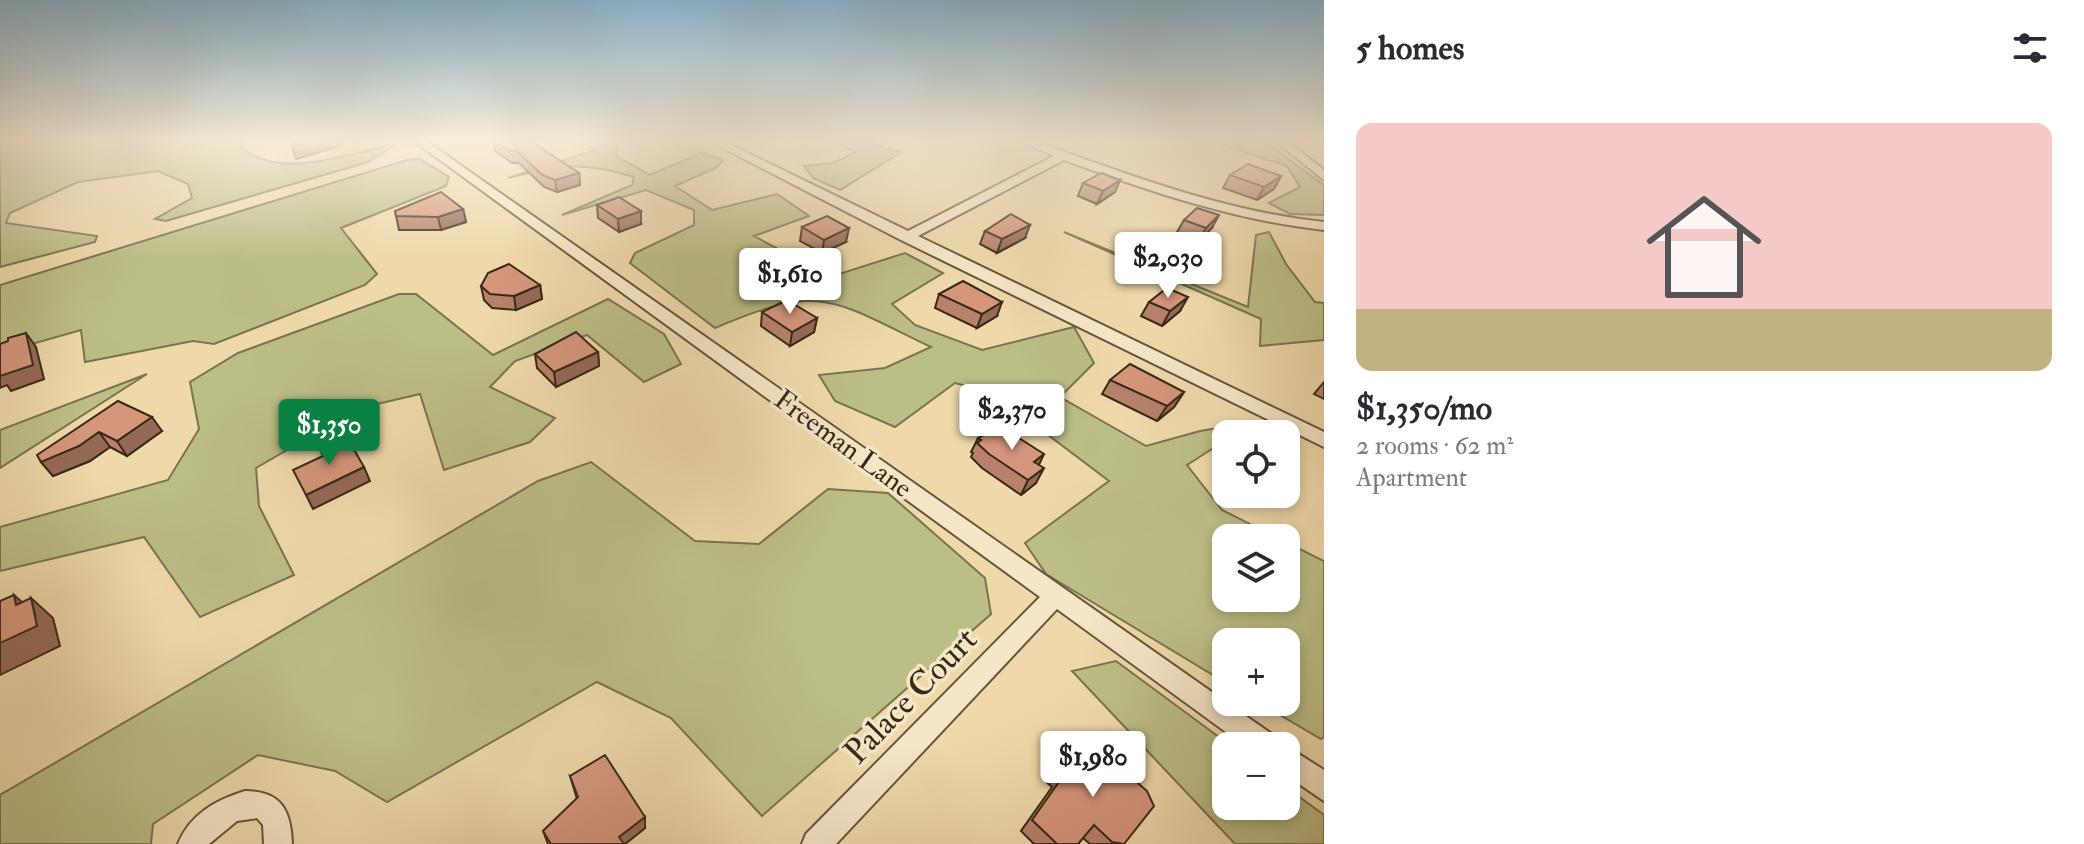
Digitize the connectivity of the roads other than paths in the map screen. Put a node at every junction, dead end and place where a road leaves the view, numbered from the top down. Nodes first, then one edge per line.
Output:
1 (474, 180) edge
2 (793, 180) edge
3 (1015, 180) edge
4 (1136, 180) edge
5 (1324, 226) edge
6 (906, 237) junction
7 (1324, 440) edge
8 (1056, 595) junction
9 (1247, 732) edge
10 (1300, 769) edge
11 (1324, 787) edge
12 (192, 844) edge
13 (278, 844) edge
14 (816, 844) edge

1 - 8 street, Freeman Lane
2 - 6 street
3 - 6 street
4 - 5 street
6 - 7 street
8 - 9 street, Freeman Lane
8 - 14 street, Palace Court
10 - 11 street
12 - 13 street

